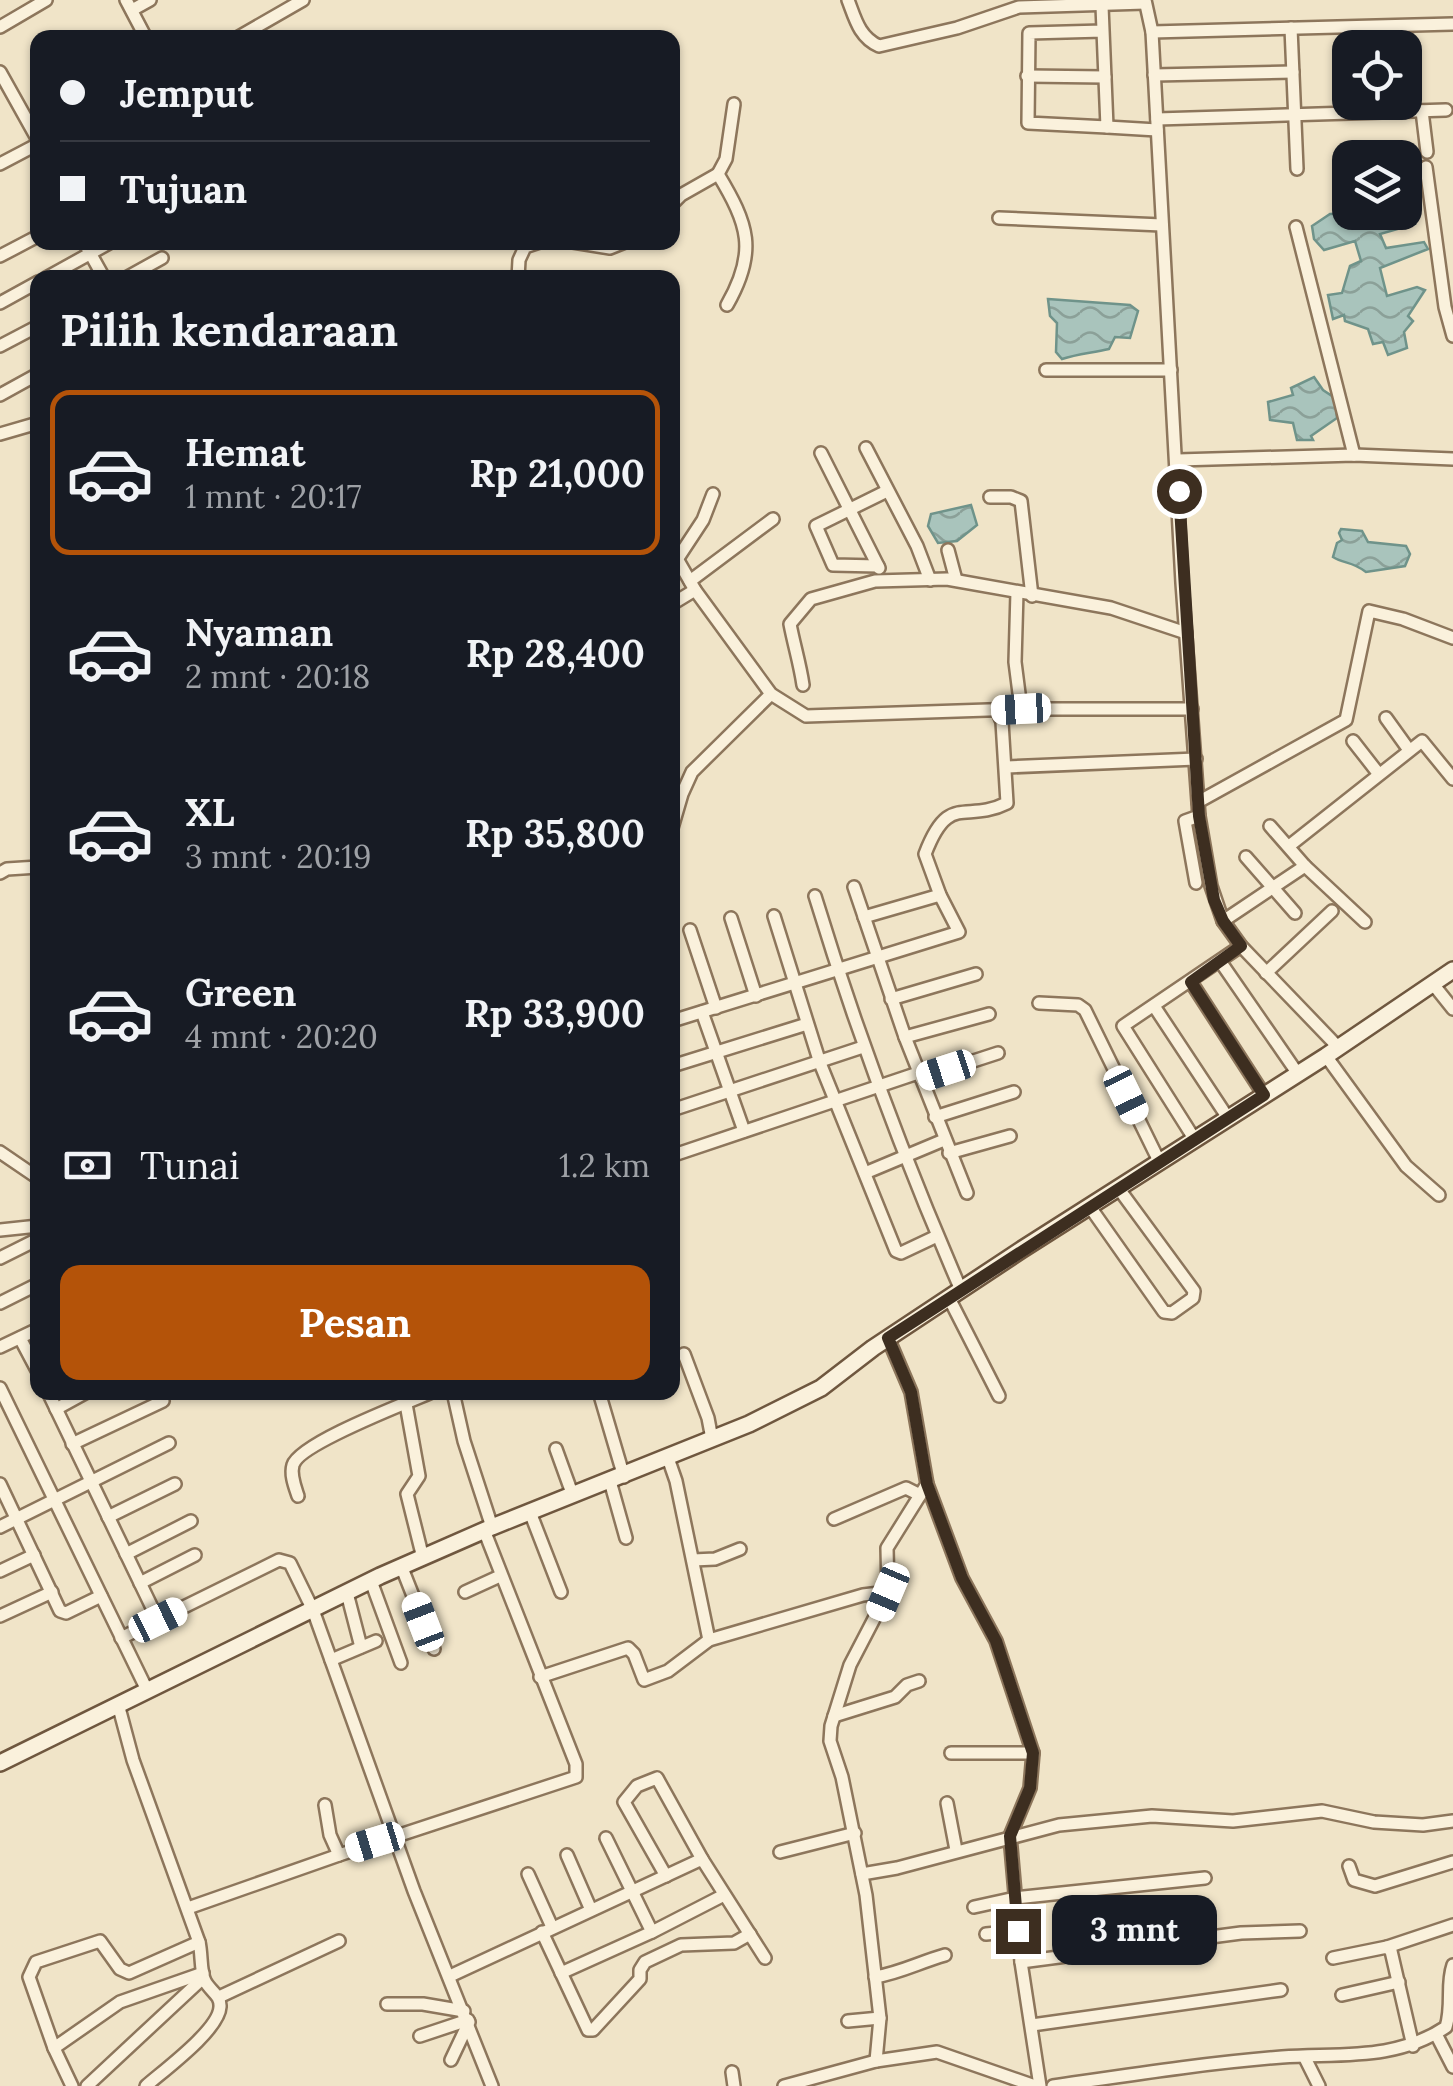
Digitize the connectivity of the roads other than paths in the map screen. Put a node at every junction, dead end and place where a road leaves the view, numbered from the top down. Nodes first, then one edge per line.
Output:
1 (46, 0) edge
2 (150, 0) edge
3 (848, 0) edge
4 (296, 2) edge
5 (1145, 2) edge
6 (129, 5) edge
7 (21, 6) edge
8 (1102, 6) junction
9 (1453, 24) edge
10 (0, 27) edge
11 (1290, 28) junction
12 (142, 30) edge
13 (251, 30) edge
14 (1103, 31) junction
15 (1152, 32) junction
16 (1293, 72) junction
17 (1154, 75) junction
18 (1027, 76) junction
19 (1, 77) edge
20 (1105, 77) junction
21 (734, 104) dead end
22 (1422, 110) joint
23 (1446, 110) dead end
24 (1332, 114) edge
25 (1294, 115) junction
26 (1157, 125) junction
27 (1107, 127) junction
28 (30, 128) edge
29 (30, 147) edge
30 (1427, 152) dead end
31 (0, 164) edge
32 (1426, 167) dead end
33 (1297, 169) dead end
34 (718, 174) junction
35 (680, 196) edge
36 (999, 218) dead end
37 (1162, 225) junction
38 (1296, 227) dead end
39 (30, 240) edge
40 (84, 250) edge
41 (0, 256) edge
42 (162, 258) dead end
43 (57, 270) edge
44 (140, 270) edge
45 (30, 286) edge
46 (0, 303) edge
47 (727, 305) dead end
48 (30, 330) edge
49 (1453, 336) edge
50 (0, 346) edge
51 (1046, 370) dead end
52 (1172, 370) junction
53 (30, 378) edge
54 (0, 395) edge
55 (30, 425) edge
56 (0, 434) edge
57 (866, 448) dead end
58 (820, 452) dead end
59 (1354, 456) junction
60 (1453, 459) edge
61 (1178, 460) junction
62 (887, 491) junction
63 (712, 494) dead end
64 (990, 498) dead end
65 (849, 509) junction
66 (773, 519) dead end
67 (680, 548) edge
68 (948, 550) dead end
69 (680, 563) edge
70 (878, 566) junction
71 (930, 580) junction
72 (956, 580) junction
73 (885, 581) junction
74 (692, 586) junction
75 (1017, 592) junction
76 (1032, 596) junction
77 (680, 597) edge
78 (1186, 633) junction
79 (1453, 638) edge
80 (803, 685) dead end
81 (771, 694) junction
82 (1021, 709) junction
83 (1192, 709) junction
84 (997, 710) junction
85 (1386, 718) dead end
86 (1353, 741) dead end
87 (1409, 750) junction
88 (1196, 759) junction
89 (1007, 767) junction
90 (1378, 773) junction
91 (1453, 778) edge
92 (680, 799) edge
93 (1199, 809) junction
94 (1270, 826) dead end
95 (1289, 846) junction
96 (1246, 857) dead end
97 (1305, 866) junction
98 (30, 867) edge
99 (0, 873) edge
100 (1196, 883) dead end
101 (854, 888) dead end
102 (1272, 888) junction
103 (815, 896) dead end
104 (940, 896) junction
105 (1332, 911) dead end
106 (1295, 913) dead end
107 (774, 916) dead end
108 (731, 918) dead end
109 (864, 918) junction
110 (1223, 921) junction
111 (1365, 922) dead end
112 (690, 930) dead end
113 (1241, 946) junction
114 (877, 959) junction
115 (1220, 962) junction
116 (1453, 970) edge
117 (838, 971) junction
118 (1266, 973) junction
119 (976, 974) dead end
120 (1191, 982) junction
121 (797, 983) junction
122 (1433, 984) junction
123 (756, 996) junction
124 (891, 999) junction
125 (1039, 1004) dead end
126 (1154, 1006) junction
127 (716, 1008) junction
128 (1453, 1008) edge
129 (702, 1012) junction
130 (989, 1014) dead end
131 (680, 1016) edge
132 (808, 1024) junction
133 (905, 1038) junction
134 (863, 1047) junction
135 (1332, 1052) junction
136 (715, 1053) junction
137 (998, 1053) dead end
138 (820, 1063) junction
139 (680, 1064) edge
140 (1298, 1074) junction
141 (919, 1075) junction
142 (878, 1086) junction
143 (1014, 1092) dead end
144 (728, 1093) junction
145 (1264, 1095) junction
146 (835, 1102) junction
147 (680, 1108) edge
148 (936, 1117) junction
149 (1228, 1118) junction
150 (744, 1130) junction
151 (1010, 1136) dead end
152 (1195, 1140) junction
153 (946, 1147) junction
154 (0, 1152) edge
155 (680, 1152) edge
156 (904, 1156) junction
157 (1160, 1163) junction
158 (30, 1173) edge
159 (865, 1173) junction
160 (1119, 1189) junction
161 (966, 1193) dead end
162 (1439, 1195) dead end
163 (1090, 1207) junction
164 (30, 1227) edge
165 (0, 1230) edge
166 (937, 1236) junction
167 (30, 1242) edge
168 (0, 1258) edge
169 (30, 1287) edge
170 (955, 1294) junction
171 (1, 1300) edge
172 (30, 1333) edge
173 (20, 1338) junction
174 (888, 1338) junction
175 (0, 1347) edge
176 (684, 1354) dead end
177 (30, 1357) edge
178 (0, 1388) edge
179 (999, 1396) dead end
180 (52, 1400) edge
181 (74, 1400) edge
182 (415, 1400) edge
183 (455, 1400) edge
184 (601, 1400) edge
185 (163, 1401) dead end
186 (406, 1404) junction
187 (56, 1410) junction
188 (712, 1439) junction
189 (169, 1443) dead end
190 (72, 1444) junction
191 (556, 1449) dead end
192 (668, 1458) junction
193 (617, 1479) junction
194 (91, 1482) junction
195 (0, 1484) edge
196 (175, 1484) dead end
197 (924, 1490) junction
198 (298, 1496) dead end
199 (572, 1496) junction
200 (54, 1500) junction
201 (530, 1512) junction
202 (108, 1518) junction
203 (17, 1519) junction
204 (834, 1519) dead end
205 (191, 1522) dead end
206 (0, 1527) edge
207 (488, 1529) junction
208 (626, 1538) dead end
209 (740, 1549) dead end
210 (126, 1554) junction
211 (34, 1555) junction
212 (195, 1555) dead end
213 (423, 1558) junction
214 (693, 1560) junction
215 (402, 1568) junction
216 (0, 1572) edge
217 (500, 1576) junction
218 (371, 1581) junction
219 (140, 1583) junction
220 (52, 1592) junction
221 (465, 1592) dead end
222 (561, 1592) dead end
223 (888, 1592) junction
224 (347, 1593) junction
225 (101, 1596) junction
226 (313, 1610) junction
227 (0, 1616) edge
228 (158, 1620) junction
229 (122, 1638) junction
230 (708, 1640) junction
231 (376, 1642) dead end
232 (362, 1648) junction
233 (434, 1649) dead end
234 (331, 1660) junction
235 (401, 1664) dead end
236 (540, 1677) junction
237 (919, 1681) dead end
238 (147, 1690) junction
239 (118, 1704) junction
240 (834, 1716) junction
241 (950, 1753) dead end
242 (1033, 1753) junction
243 (0, 1762) edge
244 (947, 1804) dead end
245 (324, 1806) dead end
246 (1453, 1821) edge
247 (854, 1833) junction
248 (396, 1836) junction
249 (1010, 1836) junction
250 (606, 1838) dead end
251 (956, 1850) junction
252 (780, 1852) dead end
253 (567, 1855) dead end
254 (339, 1856) junction
255 (702, 1860) junction
256 (1453, 1862) edge
257 (1350, 1866) dead end
258 (528, 1874) dead end
259 (862, 1874) junction
260 (666, 1876) junction
261 (1205, 1878) dead end
262 (632, 1891) junction
263 (724, 1895) junction
264 (1015, 1898) junction
265 (974, 1907) dead end
266 (188, 1908) junction
267 (591, 1910) junction
268 (1453, 1925) edge
269 (547, 1930) junction
270 (1018, 1931) junction
271 (1300, 1931) dead end
272 (652, 1932) junction
273 (750, 1934) junction
274 (986, 1934) dead end
275 (339, 1941) dead end
276 (199, 1942) junction
277 (1387, 1947) junction
278 (945, 1955) dead end
279 (765, 1958) dead end
280 (1332, 1958) dead end
281 (1021, 1962) junction
282 (1453, 1965) edge
283 (562, 1973) junction
284 (203, 1975) junction
285 (450, 1976) junction
286 (876, 1977) junction
287 (1399, 1982) junction
288 (1281, 1990) dead end
289 (1342, 1995) dead end
290 (219, 1998) junction
291 (387, 2004) dead end
292 (467, 2018) junction
293 (880, 2018) junction
294 (848, 2021) dead end
295 (1032, 2025) junction
296 (1436, 2034) junction
297 (420, 2036) dead end
298 (1413, 2046) junction
299 (54, 2048) junction
300 (1305, 2058) junction
301 (451, 2060) dead end
302 (876, 2061) junction
303 (1453, 2067) edge
304 (1172, 2071) junction
305 (72, 2086) edge
306 (88, 2086) edge
307 (146, 2086) edge
308 (492, 2086) edge
309 (784, 2086) edge
310 (1037, 2086) edge
311 (1053, 2086) edge
312 (1174, 2086) edge
313 (1319, 2086) edge

1 - 7 street
2 - 6 street
3 - 8 street
4 - 13 street
5 - 8 street
5 - 15 street
6 - 12 street
7 - 10 street
8 - 14 street
9 - 11 street
11 - 15 street
11 - 16 street
14 - 18 street
14 - 20 street
15 - 17 street
16 - 17 street
16 - 25 street
17 - 26 street
18 - 20 street
18 - 27 street
19 - 28 street
20 - 27 street
21 - 34 street
22 - 23 street
22 - 30 street
24 - 25 street
25 - 26 street
25 - 33 street
26 - 27 street
26 - 37 street
29 - 31 street
32 - 49 street
34 - 35 street
34 - 47 street
36 - 37 street
37 - 52 street
38 - 59 street
39 - 41 street
40 - 43 street
42 - 44 street
45 - 46 street
48 - 50 street
51 - 52 street
52 - 61 street
53 - 54 street
55 - 56 street
57 - 62 street
58 - 65 street
59 - 60 street
59 - 61 street
61 - 78 street
62 - 65 street
62 - 71 street
63 - 67 street
64 - 76 street
65 - 70 street
65 - 70 street
66 - 74 street
68 - 72 street
69 - 74 street
70 - 73 street
71 - 72 street
71 - 73 street
72 - 75 street
73 - 80 street
74 - 77 street
74 - 81 street
75 - 76 street
75 - 82 street
76 - 78 street
78 - 83 street
79 - 93 street
81 - 84 street
81 - 92 street
82 - 83 street
82 - 84 street
83 - 88 street
84 - 89 street
85 - 87 street
86 - 90 street
87 - 90 street
87 - 91 street
88 - 89 street
88 - 93 street
89 - 104 street
90 - 95 street
93 - 100 street
93 - 110 street
94 - 95 street
95 - 97 street
96 - 102 street
97 - 102 street
97 - 111 street
98 - 99 street
101 - 109 street
102 - 106 street
102 - 110 street
103 - 117 street
104 - 109 street
104 - 114 street
105 - 118 street
107 - 121 street
108 - 123 street
109 - 114 street
110 - 113 street
112 - 127 street
113 - 115 street
113 - 118 street
114 - 117 street
114 - 124 street
115 - 120 street
115 - 140 street
116 - 122 street
117 - 121 street
117 - 134 street
118 - 135 street
119 - 124 street
120 - 126 street
120 - 145 street
121 - 123 street
121 - 132 street
122 - 128 street
122 - 135 street
123 - 127 street
124 - 133 street
125 - 157 street
126 - 149 street
126 - 152 street
127 - 129 street
129 - 131 street
129 - 136 street
130 - 133 street
132 - 136 street
132 - 138 street
133 - 141 street
134 - 138 street
134 - 142 street
135 - 140 street
135 - 162 street
136 - 139 street
136 - 144 street
137 - 141 street
138 - 144 street
138 - 146 street
140 - 145 street
141 - 142 street
141 - 148 street
142 - 146 street
142 - 156 street
143 - 148 street
144 - 147 street
144 - 150 street
145 - 149 street
146 - 150 street
146 - 159 street
148 - 153 street
149 - 152 street
150 - 155 street
151 - 153 street
152 - 157 street
153 - 156 street
153 - 161 street
154 - 158 street
156 - 159 street
156 - 166 street
157 - 160 street
159 - 166 street
160 - 163 street
160 - 163 street
163 - 170 street
164 - 165 street
166 - 170 street
167 - 168 street
169 - 171 street
170 - 174 street
170 - 179 street
172 - 173 street
173 - 175 street
173 - 177 street
174 - 188 street
174 - 197 street
176 - 188 street
178 - 200 street
180 - 187 street
181 - 187 street
182 - 186 street
183 - 207 street
184 - 193 street
185 - 190 street
186 - 198 street
186 - 213 street
187 - 190 street
188 - 192 street
189 - 194 street
190 - 194 street
191 - 199 street
192 - 193 street
192 - 214 street
193 - 199 street
193 - 208 street
194 - 200 street
194 - 202 street
195 - 203 street
196 - 202 street
197 - 204 street
197 - 223 street
197 - 242 street
199 - 201 street
200 - 203 street
200 - 225 street
201 - 207 street
201 - 222 street
202 - 210 street
203 - 206 street
203 - 211 street
205 - 210 street
207 - 213 street
207 - 217 street
209 - 214 street
210 - 219 street
211 - 216 street
211 - 220 street
212 - 219 street
213 - 215 street
214 - 230 street
215 - 218 street
215 - 233 street
217 - 221 street
217 - 236 street
218 - 224 street
218 - 235 street
219 - 228 street
220 - 225 street
220 - 227 street
223 - 230 street
223 - 240 street
224 - 226 street
224 - 232 street
225 - 229 street
226 - 228 street
226 - 234 street
226 - 238 street
228 - 229 street
229 - 238 street
230 - 236 street
231 - 232 street
232 - 234 street
234 - 248 street
236 - 248 street
237 - 240 street
238 - 239 street
239 - 243 street
239 - 266 street
240 - 247 street
241 - 242 street
242 - 249 street
244 - 251 street
245 - 254 street
246 - 249 street
247 - 252 street
247 - 259 street
248 - 254 street
248 - 285 street
249 - 251 street
249 - 264 street
250 - 262 street
251 - 259 street
253 - 267 street
254 - 266 street
255 - 260 street
255 - 260 street
255 - 263 street
256 - 257 street
258 - 269 street
259 - 286 street
260 - 262 street
261 - 264 street
262 - 267 street
262 - 272 street
263 - 272 street
263 - 273 street
264 - 265 street
264 - 270 street
266 - 276 street
267 - 269 street
268 - 277 street
269 - 283 street
269 - 285 street
270 - 274 street
270 - 281 street
271 - 281 street
272 - 283 street
273 - 279 street
273 - 283 street
275 - 290 street
276 - 284 street
276 - 299 street
277 - 280 street
277 - 287 street
278 - 286 street
281 - 295 street
282 - 296 street
284 - 290 street
284 - 299 street
284 - 306 street
285 - 292 street
286 - 293 street
287 - 289 street
287 - 298 street
288 - 295 street
290 - 307 street
291 - 292 street
292 - 297 street
292 - 301 street
292 - 308 street
293 - 294 street
293 - 302 street
295 - 310 street
296 - 298 street
296 - 303 street
298 - 300 street
299 - 305 street
300 - 304 street
300 - 313 street
302 - 309 street
302 - 310 street
304 - 311 street
304 - 312 street

